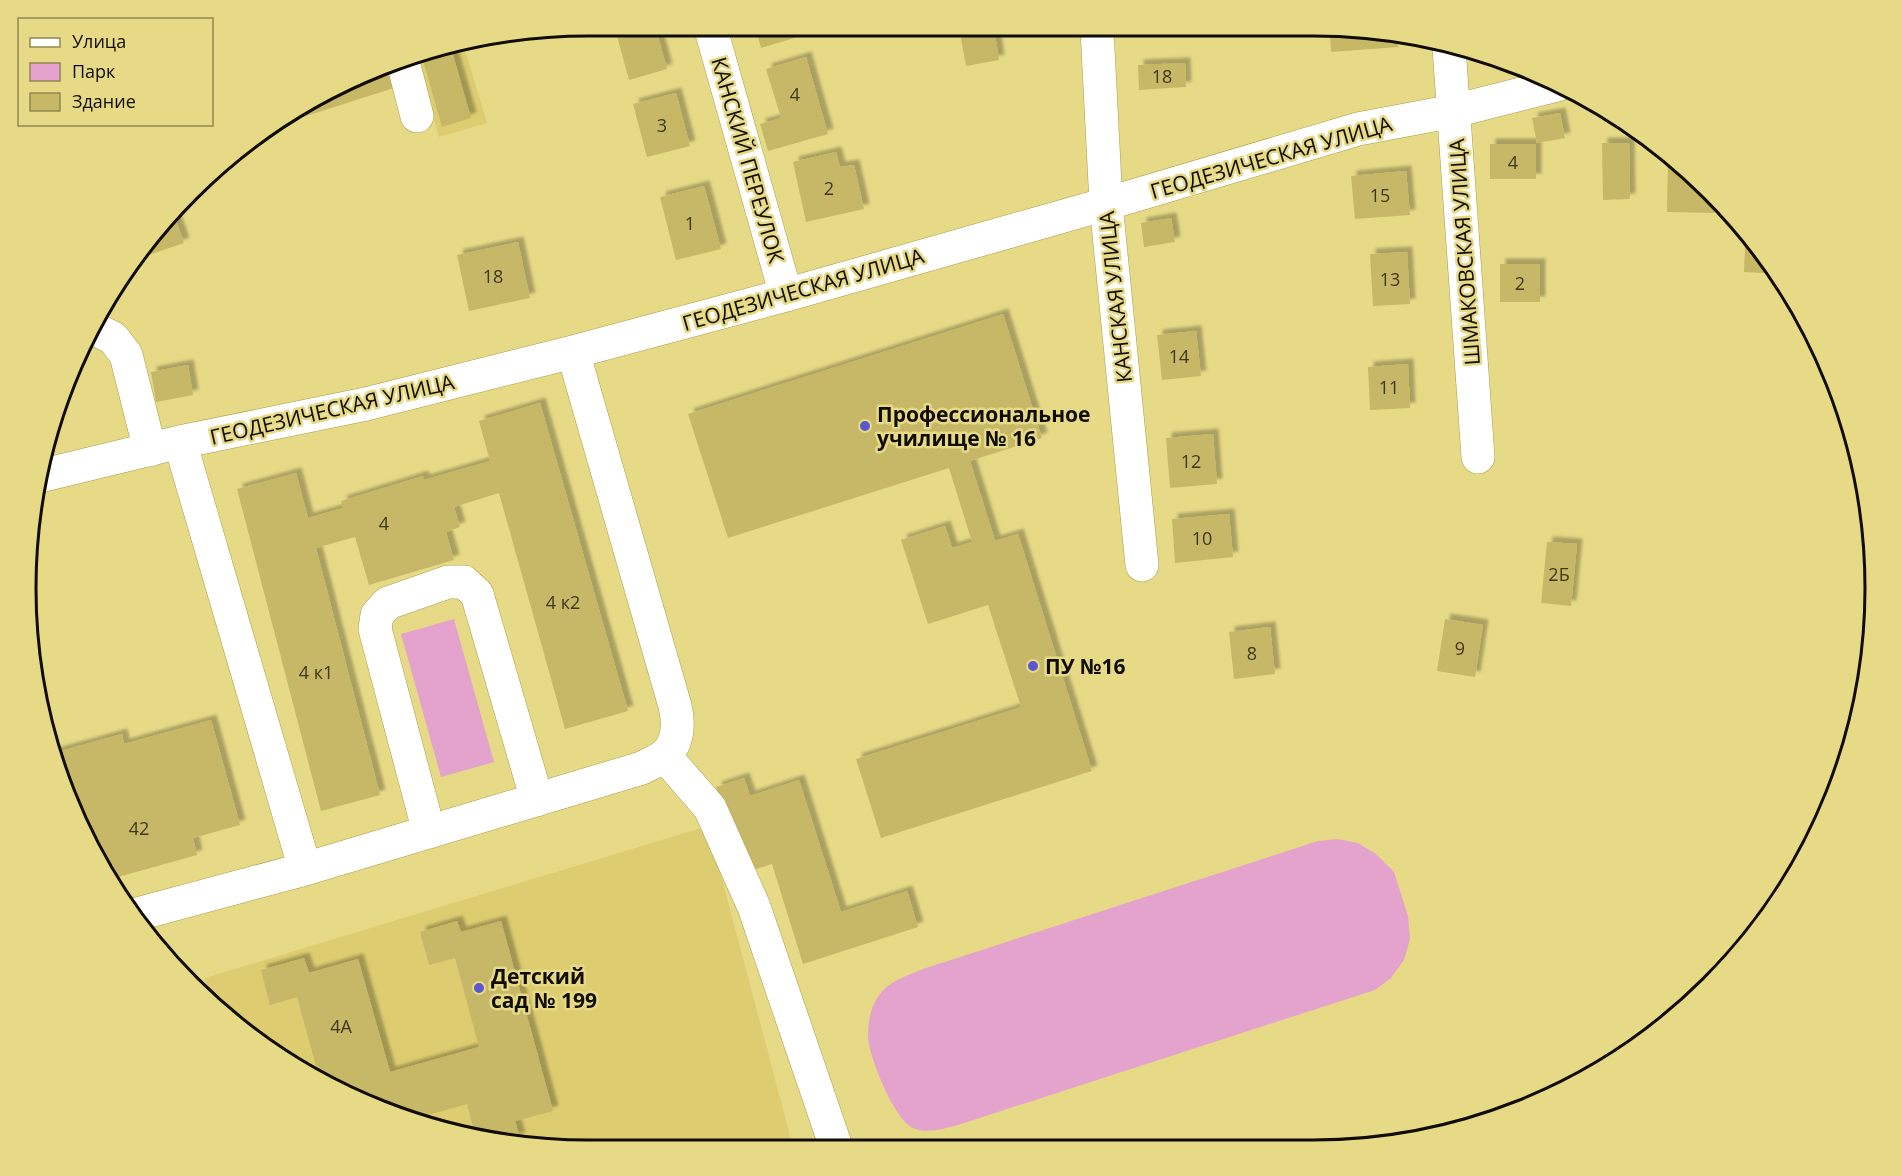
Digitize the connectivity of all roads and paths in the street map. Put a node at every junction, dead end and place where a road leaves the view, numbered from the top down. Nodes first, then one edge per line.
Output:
1 (713, 36) edge
2 (1097, 36) edge
3 (1450, 54) edge
4 (404, 68) edge
5 (1546, 88) edge
6 (1454, 111) junction
7 (417, 116) dead end
8 (1106, 204) junction
9 (786, 295) junction
10 (100, 331) edge
11 (573, 352) junction
12 (165, 446) junction
13 (1478, 457) dead end
14 (48, 474) edge
15 (1142, 565) dead end
16 (665, 756) junction
17 (537, 800) junction
18 (429, 832) junction
19 (305, 869) junction
20 (142, 913) edge
21 (834, 1140) edge

1 - 9 street, КАНСКИЙ ПЕРЕУЛОК
2 - 8 street, КАНСКАЯ УЛИЦА
3 - 6 street, ШМАКОВСКАЯ УЛИЦА
4 - 7 street
5 - 6 street, ГЕОДЕЗИЧЕСКАЯ УЛИЦА
6 - 8 street, ГЕОДЕЗИЧЕСКАЯ УЛИЦА
6 - 13 street, ШМАКОВСКАЯ УЛИЦА
8 - 9 street, ГЕОДЕЗИЧЕСКАЯ УЛИЦА
8 - 15 street, КАНСКАЯ УЛИЦА
9 - 11 street, ГЕОДЕЗИЧЕСКАЯ УЛИЦА
10 - 12 street
11 - 12 street, ГЕОДЕЗИЧЕСКАЯ УЛИЦА
11 - 16 street
12 - 14 street, ГЕОДЕЗИЧЕСКАЯ УЛИЦА
12 - 19 street
16 - 17 street
16 - 21 street
17 - 18 street
17 - 18 street
18 - 19 street
19 - 20 street

